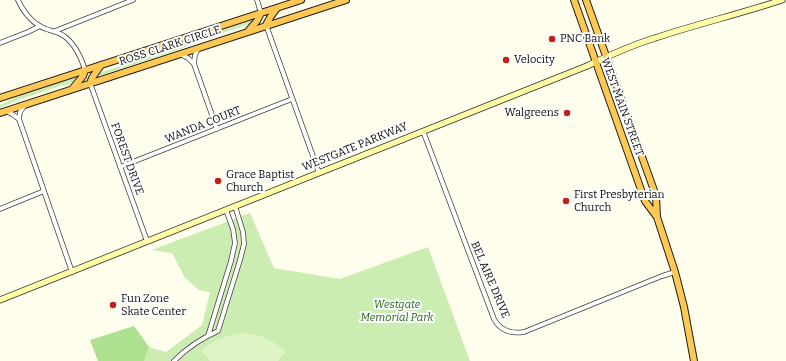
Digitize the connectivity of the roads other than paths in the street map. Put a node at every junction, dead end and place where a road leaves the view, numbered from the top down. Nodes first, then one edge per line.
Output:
1 (18, 0) edge
2 (133, 0) edge
3 (257, 0) edge
4 (301, 0) edge
5 (346, 0) edge
6 (574, 0) edge
7 (586, 0) edge
8 (782, 0) edge
9 (337, 2) edge
10 (277, 8) junction
11 (261, 13) junction
12 (266, 25) junction
13 (40, 26) junction
14 (55, 31) junction
15 (248, 31) junction
16 (0, 43) edge
17 (198, 48) junction
18 (179, 54) junction
19 (606, 57) junction
20 (595, 62) junction
21 (194, 64) junction
22 (101, 65) junction
23 (85, 70) junction
24 (90, 83) junction
25 (72, 89) junction
26 (0, 98) edge
27 (292, 99) junction
28 (25, 104) junction
29 (2, 112) edge
30 (18, 119) junction
31 (217, 129) junction
32 (422, 131) junction
33 (120, 167) junction
34 (319, 173) junction
35 (44, 192) junction
36 (235, 206) junction
37 (0, 209) edge
38 (226, 210) junction
39 (657, 217) junction
40 (147, 241) junction
41 (72, 272) junction
42 (675, 272) junction
43 (0, 300) edge
44 (208, 336) junction
45 (174, 361) edge
46 (694, 361) edge

1 - 13 street
2 - 14 street
3 - 11 street
4 - 10 highway, ROSS CLARK CIRCLE
5 - 9 highway, ROSS CLARK CIRCLE
6 - 20 highway, WEST MAIN STREET
7 - 19 highway, WEST MAIN STREET
8 - 19 main road, WESTGATE PARKWAY
9 - 12 highway, ROSS CLARK CIRCLE
10 - 11 highway, ROSS CLARK CIRCLE
10 - 12 highway
11 - 15 highway
11 - 22 highway, ROSS CLARK CIRCLE
12 - 15 highway, ROSS CLARK CIRCLE
12 - 27 street
13 - 14 street
13 - 16 street
14 - 23 street
15 - 17 highway, ROSS CLARK CIRCLE
17 - 18 highway, ROSS CLARK CIRCLE
17 - 21 street
18 - 21 street
18 - 24 highway, ROSS CLARK CIRCLE
19 - 20 main road, WESTGATE PARKWAY
19 - 39 highway, WEST MAIN STREET
20 - 32 main road, WESTGATE PARKWAY
20 - 39 highway, WEST MAIN STREET
21 - 31 street
22 - 23 highway, ROSS CLARK CIRCLE
22 - 24 highway
23 - 25 highway
23 - 26 highway, ROSS CLARK CIRCLE
24 - 25 highway, ROSS CLARK CIRCLE
24 - 33 street, FOREST DRIVE
25 - 28 highway, ROSS CLARK CIRCLE
27 - 31 street, WANDA COURT
27 - 34 street
28 - 29 highway, ROSS CLARK CIRCLE
28 - 30 street
29 - 30 street
30 - 35 street
31 - 33 street, WANDA COURT
32 - 34 main road, WESTGATE PARKWAY
32 - 42 street, BEL AIRE DRIVE
33 - 40 street, FOREST DRIVE
34 - 36 main road, WESTGATE PARKWAY
35 - 37 street
35 - 41 street
36 - 38 main road, WESTGATE PARKWAY
36 - 44 street
38 - 40 main road, WESTGATE PARKWAY
38 - 44 street
39 - 42 highway, WEST MAIN STREET
40 - 41 main road, WESTGATE PARKWAY
41 - 43 main road, WESTGATE PARKWAY
42 - 46 highway, WEST MAIN STREET
44 - 45 street

